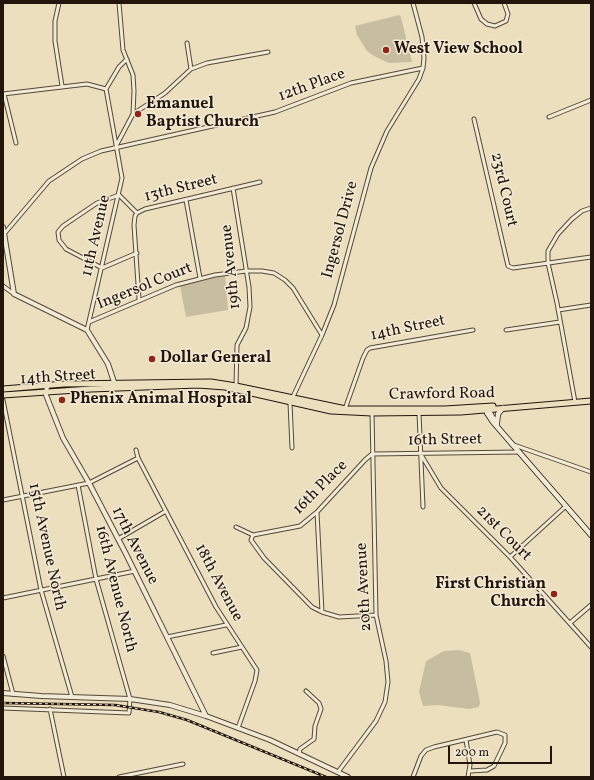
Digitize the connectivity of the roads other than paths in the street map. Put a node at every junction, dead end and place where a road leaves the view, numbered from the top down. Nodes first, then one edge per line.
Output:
1 (59, 3) edge
2 (119, 3) edge
3 (413, 3) edge
4 (474, 3) edge
5 (504, 3) edge
6 (187, 43) dead end
7 (268, 52) dead end
8 (127, 59) junction
9 (423, 68) junction
10 (191, 69) junction
11 (62, 86) junction
12 (106, 89) junction
13 (4, 94) edge
14 (591, 100) edge
15 (133, 114) junction
16 (549, 117) dead end
17 (474, 119) dead end
18 (16, 142) dead end
19 (116, 147) junction
20 (260, 182) dead end
21 (233, 188) junction
22 (118, 195) junction
23 (186, 200) junction
24 (591, 208) edge
25 (137, 213) junction
26 (3, 227) edge
27 (4, 234) junction
28 (137, 253) junction
29 (591, 257) edge
30 (548, 263) junction
31 (102, 268) junction
32 (246, 270) junction
33 (200, 278) junction
34 (3, 286) edge
35 (14, 294) junction
36 (139, 300) junction
37 (591, 305) edge
38 (558, 310) junction
39 (89, 322) junction
40 (560, 322) junction
41 (87, 330) junction
42 (473, 330) dead end
43 (506, 330) dead end
44 (322, 335) junction
45 (356, 363) dead end
46 (361, 364) junction
47 (114, 385) junction
48 (47, 386) junction
49 (236, 388) junction
50 (3, 389) edge
51 (46, 392) junction
52 (3, 395) edge
53 (3, 400) edge
54 (291, 401) junction
55 (591, 401) edge
56 (575, 402) junction
57 (503, 408) junction
58 (487, 409) junction
59 (344, 411) junction
60 (372, 411) junction
61 (419, 411) junction
62 (476, 411) junction
63 (491, 420) junction
64 (498, 427) junction
65 (514, 446) junction
66 (292, 448) dead end
67 (136, 450) dead end
68 (519, 452) junction
69 (420, 453) junction
70 (372, 454) junction
71 (138, 458) junction
72 (591, 472) edge
73 (89, 483) junction
74 (78, 485) junction
75 (22, 496) junction
76 (3, 500) edge
77 (566, 506) junction
78 (423, 507) dead end
79 (166, 511) junction
80 (317, 512) junction
81 (236, 527) dead end
82 (591, 535) edge
83 (252, 536) junction
84 (118, 539) junction
85 (510, 557) junction
86 (135, 571) junction
87 (96, 579) junction
88 (41, 590) junction
89 (3, 598) edge
90 (591, 605) edge
91 (322, 612) junction
92 (376, 615) junction
93 (570, 623) junction
94 (226, 625) junction
95 (167, 637) junction
96 (242, 647) junction
97 (591, 647) edge
98 (213, 653) dead end
99 (3, 656) edge
100 (306, 691) dead end
101 (3, 693) edge
102 (13, 694) junction
103 (72, 697) junction
104 (130, 699) junction
105 (3, 708) edge
106 (50, 709) junction
107 (206, 716) junction
108 (238, 728) junction
109 (466, 740) junction
110 (299, 754) junction
111 (183, 764) dead end
112 (470, 771) junction
113 (338, 772) junction
114 (64, 777) edge
115 (119, 777) edge
116 (348, 777) edge
117 (413, 777) edge
118 (468, 777) edge

1 - 11 street
2 - 8 street
3 - 9 street
4 - 5 street
6 - 10 street
7 - 10 street
8 - 12 street
8 - 15 street
9 - 19 street, 12th Place
9 - 44 street, Ingersol Drive
10 - 15 street
11 - 12 street
11 - 13 street
12 - 19 street
13 - 18 street
14 - 16 street
15 - 19 street
17 - 30 street, 23rd Court
19 - 22 street, 11th Avenue
19 - 27 street, 12th Place
20 - 21 street, 13th Street
21 - 23 street, 13th Street
21 - 32 street, 19th Avenue
22 - 25 street, 13th Street
22 - 31 street, 11th Avenue
22 - 31 street
23 - 25 street, 13th Street
23 - 33 street
24 - 30 street
25 - 28 street
26 - 27 street
27 - 35 street
28 - 31 street
28 - 36 street
29 - 30 street
30 - 38 street
31 - 39 street, 11th Avenue
32 - 33 street, Ingersol Court
32 - 44 street, Ingersol Court
32 - 49 street, 19th Avenue
33 - 36 street, Ingersol Court
34 - 35 street, Ingersol Court
35 - 41 street, Ingersol Court
36 - 39 street, Ingersol Court
37 - 38 street
38 - 40 street
39 - 41 street, 11th Avenue
40 - 43 street
40 - 56 street
41 - 47 street
42 - 46 street, 14th Street
44 - 54 street, Ingersol Drive
45 - 46 street, 14th Street
46 - 59 street
47 - 48 main road, 14th Street
47 - 49 main road, Crawford Road
47 - 51 main road, 14th Street
48 - 50 main road, 14th Street
48 - 51 street, 17th Avenue
49 - 54 main road, Crawford Road
51 - 52 main road, 14th Street
51 - 73 street, 17th Avenue
53 - 75 street, 15th Avenue North
54 - 59 main road, Crawford Road
54 - 66 street
55 - 56 main road
56 - 57 main road
57 - 58 main road, Crawford Road
57 - 64 main road
58 - 61 main road, Crawford Road
58 - 62 main road, Crawford Road
58 - 63 main road
58 - 64 main road
59 - 60 main road, Crawford Road
60 - 61 main road, Crawford Road
60 - 70 street, 20th Avenue
61 - 62 main road, Crawford Road
61 - 69 street
62 - 63 main road
63 - 64 main road
64 - 65 main road
65 - 68 main road
65 - 72 street
67 - 71 street, 18th Avenue
68 - 69 street, 16th Street
68 - 77 main road
69 - 70 street, 16th Street
69 - 78 street
69 - 85 street, 21st Court
70 - 80 street, 16th Place
70 - 92 street, 20th Avenue
71 - 73 street
71 - 79 street, 18th Avenue
73 - 74 street
73 - 84 street, 17th Avenue
74 - 75 street
74 - 87 street, 16th Avenue North
75 - 76 street
75 - 88 street, 15th Avenue North
77 - 82 main road
77 - 85 street
79 - 84 street
79 - 94 street, 18th Avenue
80 - 83 street, 16th Place
80 - 91 street
81 - 83 street
83 - 91 street
84 - 86 street, 17th Avenue
85 - 93 street, 21st Court
86 - 87 street
86 - 95 street, 17th Avenue
87 - 88 street
87 - 104 street, 16th Avenue North
88 - 89 street
88 - 103 street, 15th Avenue North
90 - 93 street
91 - 92 street
92 - 113 street, 20th Avenue
93 - 97 street, 21st Court
94 - 95 street
94 - 96 street, 18th Avenue
95 - 107 street, 17th Avenue
96 - 98 street
96 - 108 street, 18th Avenue
99 - 102 street
100 - 110 street
101 - 102 street
102 - 103 street
103 - 104 street
104 - 106 street, 16th Avenue North
104 - 107 street
105 - 106 street
106 - 114 street
107 - 108 street
108 - 110 street
109 - 112 street
109 - 112 street
109 - 117 street
110 - 113 street
111 - 115 street
112 - 118 street
113 - 116 street

